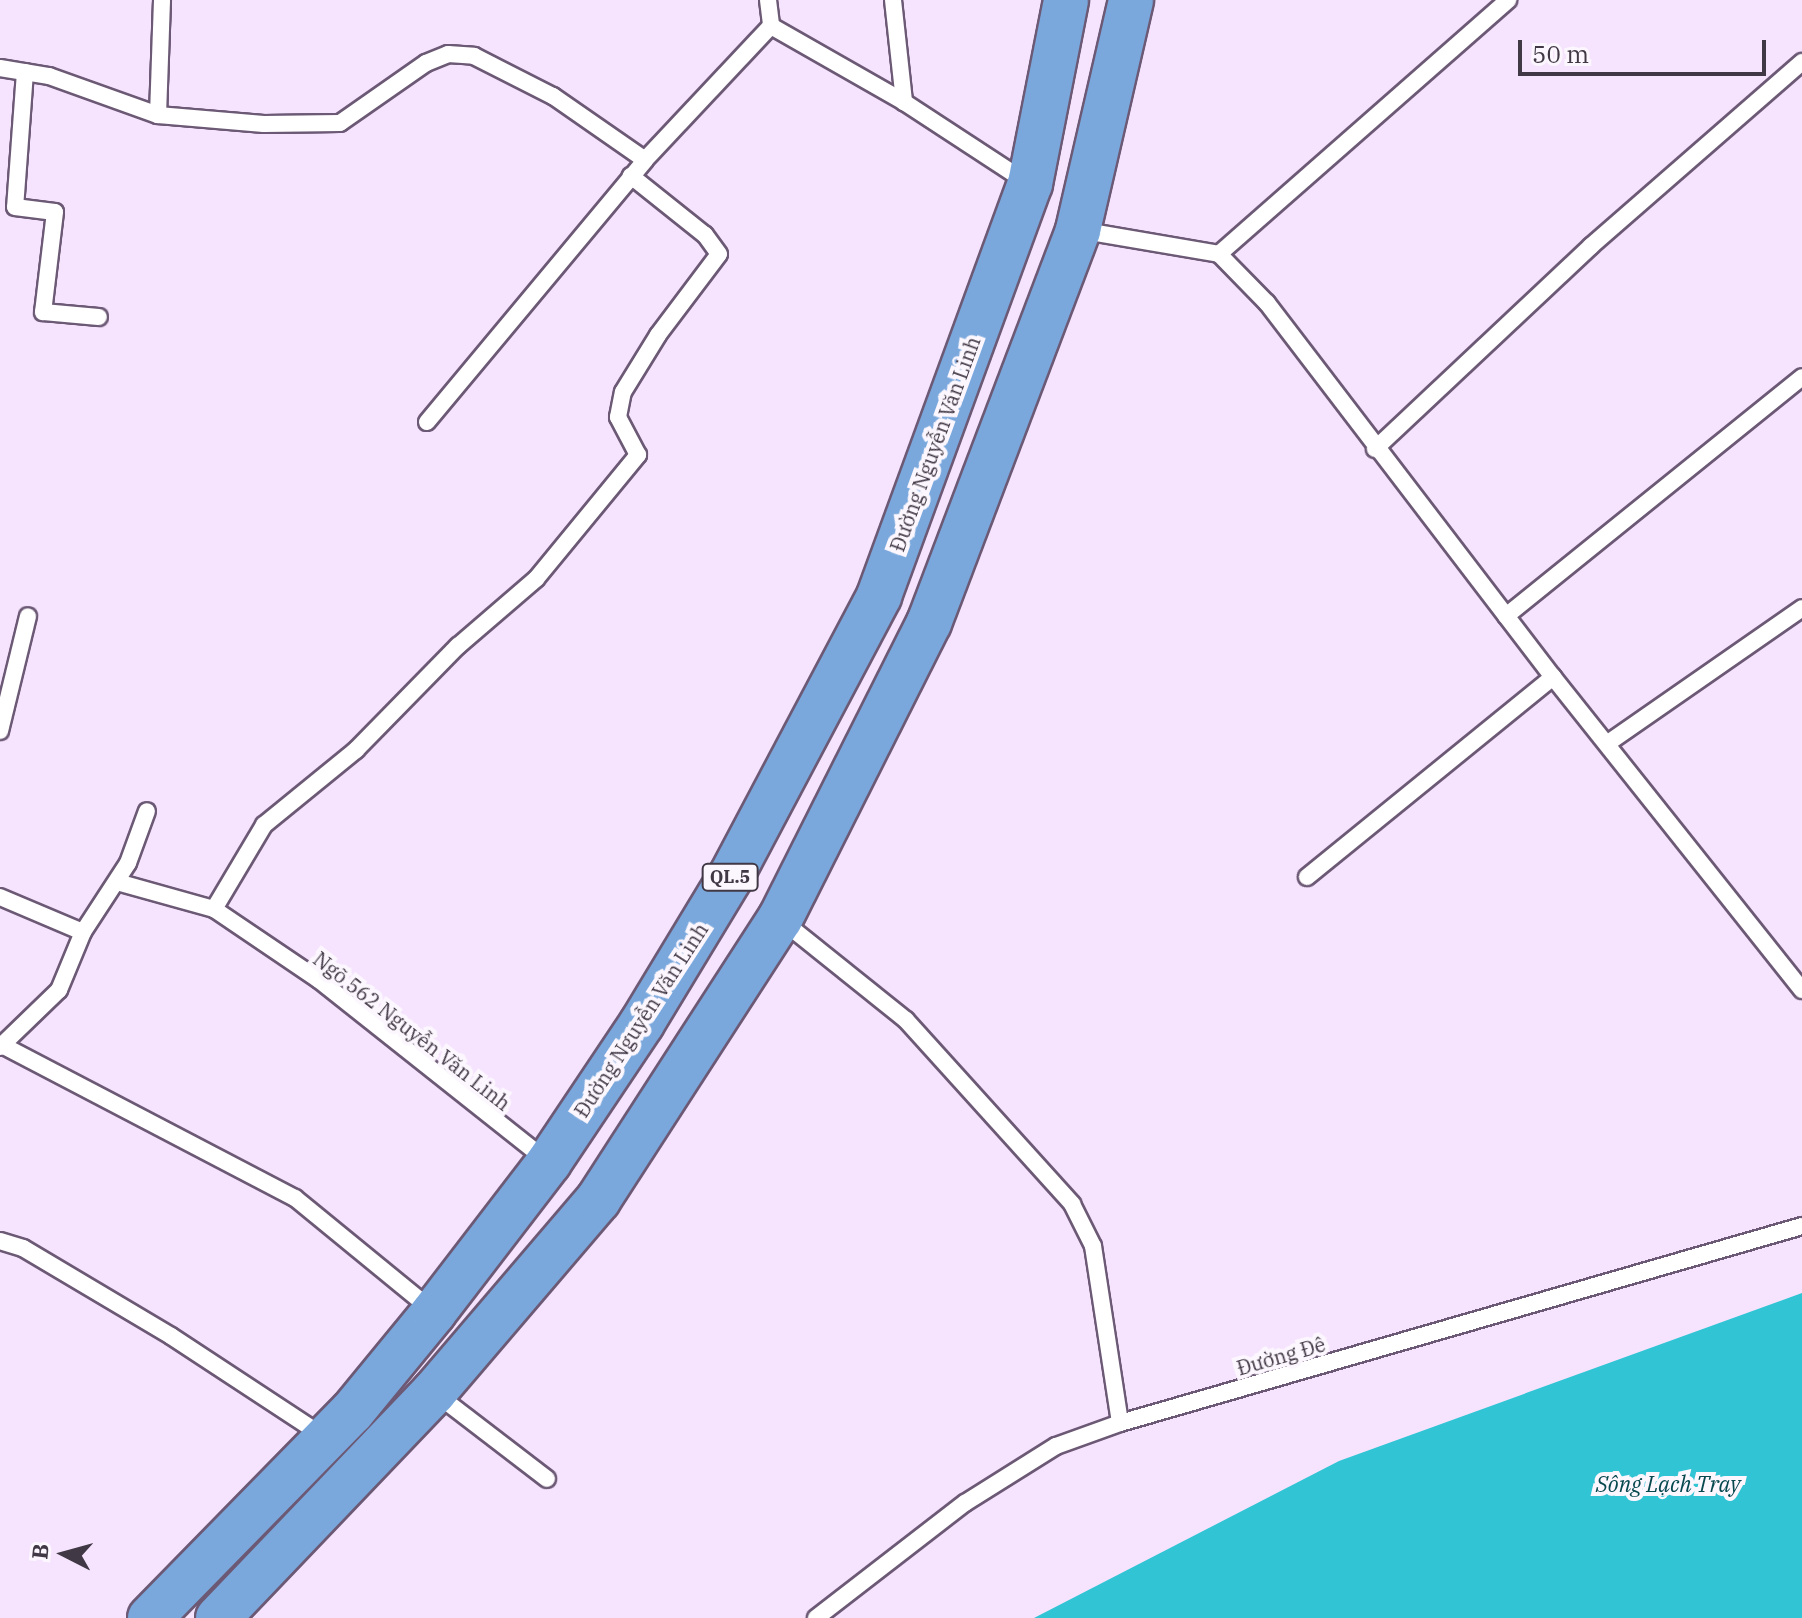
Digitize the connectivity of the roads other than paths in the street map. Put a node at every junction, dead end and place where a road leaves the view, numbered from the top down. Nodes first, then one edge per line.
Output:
1 (162, 0) edge
2 (768, 0) edge
3 (893, 0) edge
4 (1066, 0) edge
5 (1131, 0) edge
6 (1508, 0) edge
7 (771, 26) junction
8 (1802, 62) edge
9 (0, 68) edge
10 (25, 72) junction
11 (904, 102) junction
12 (158, 115) junction
13 (645, 160) junction
14 (631, 176) junction
15 (1030, 184) junction
16 (1078, 230) junction
17 (1219, 254) junction
18 (99, 317) dead end
19 (1802, 377) edge
20 (427, 422) dead end
21 (1375, 449) junction
22 (1802, 608) edge
23 (28, 616) dead end
24 (1506, 616) junction
25 (1553, 677) junction
26 (0, 731) edge
27 (1608, 743) junction
28 (147, 811) dead end
29 (1307, 877) dead end
30 (117, 882) junction
31 (0, 897) edge
32 (214, 909) junction
33 (780, 919) junction
34 (83, 932) junction
35 (1802, 990) edge
36 (2, 1047) edge
37 (549, 1162) junction
38 (1802, 1226) edge
39 (0, 1241) edge
40 (434, 1312) junction
41 (434, 1392) junction
42 (1120, 1423) junction
43 (327, 1439) junction
44 (547, 1479) dead end
45 (150, 1618) edge
46 (218, 1618) edge
47 (816, 1618) edge

1 - 12 lane
2 - 7 lane
3 - 11 lane
4 - 15 highway, Đường Nguyễn Văn Linh / QL.5
5 - 16 highway
6 - 17 lane
7 - 11 lane
7 - 13 lane
8 - 21 lane
9 - 10 lane
10 - 12 lane
10 - 18 lane
11 - 15 lane
12 - 13 lane
13 - 14 lane
14 - 20 lane
14 - 32 lane
15 - 37 highway, Đường Nguyễn Văn Linh / QL.5
16 - 17 lane
16 - 33 highway
17 - 21 lane
19 - 24 lane
21 - 24 lane
22 - 27 lane
23 - 26 lane
24 - 25 lane
25 - 27 lane
25 - 29 lane
27 - 35 lane
28 - 30 lane
30 - 32 lane, Ngõ 562 Nguyễn Văn Linh
30 - 34 lane
31 - 34 lane
32 - 37 lane, Ngõ 562 Nguyễn Văn Linh
33 - 41 highway
33 - 42 lane
34 - 36 lane
36 - 40 lane
37 - 40 highway, Đường Nguyễn Văn Linh / QL.5
38 - 42 lane, Đường Đê
39 - 43 lane
40 - 43 highway, Đường Nguyễn Văn Linh / QL.5
41 - 44 lane
41 - 46 highway
42 - 47 lane, Đường Đê
43 - 45 highway, Đường Nguyễn Văn Linh / QL.5

